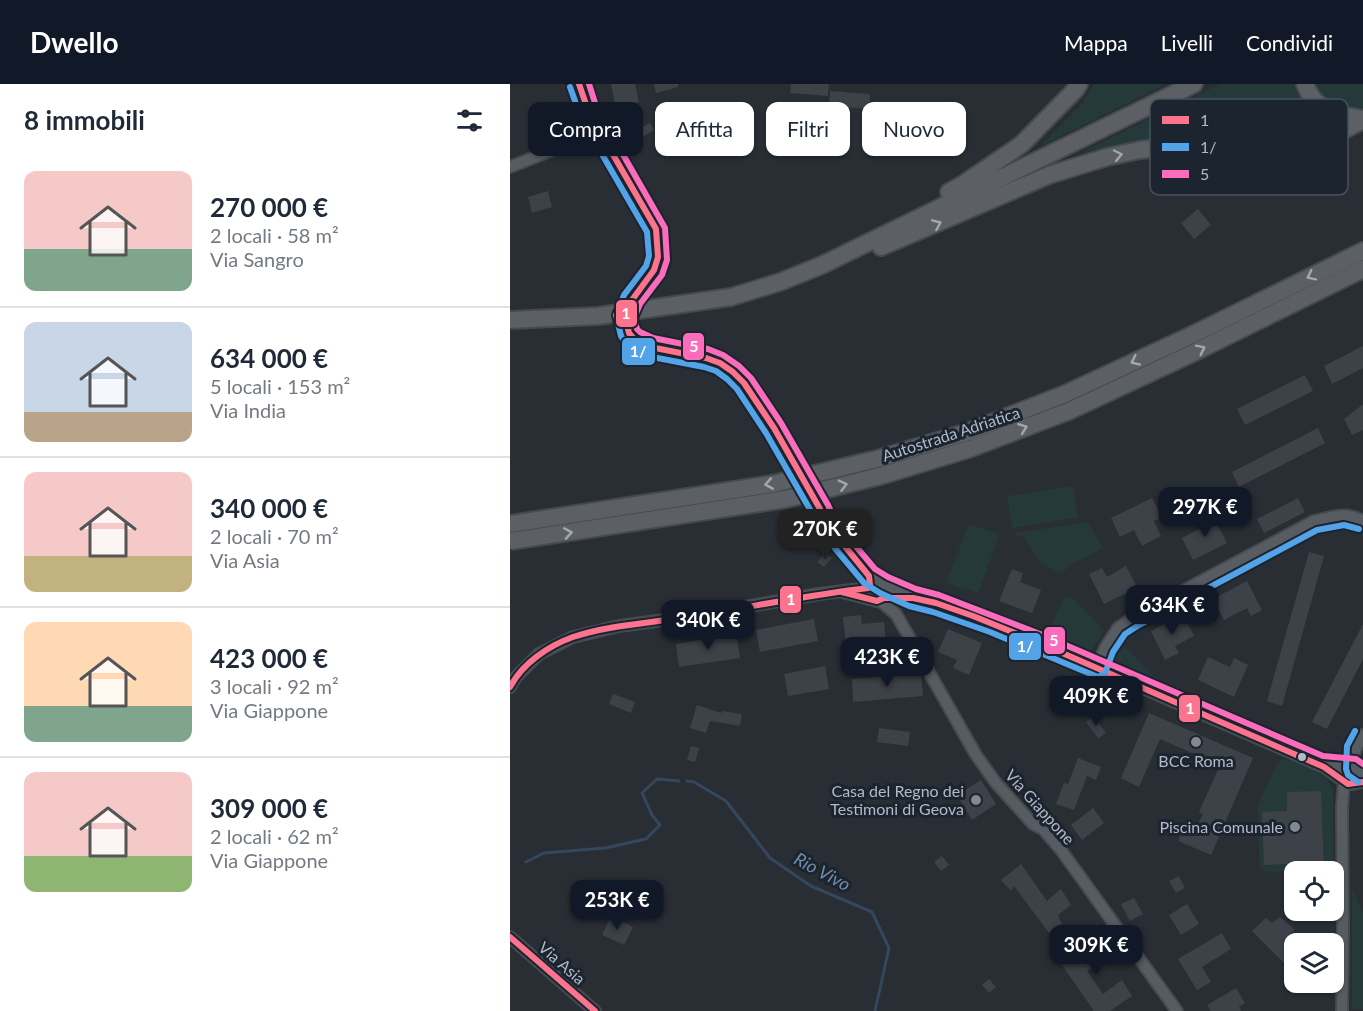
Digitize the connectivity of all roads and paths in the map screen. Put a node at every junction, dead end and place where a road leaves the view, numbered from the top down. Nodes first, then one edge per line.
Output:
1 (579, 84) edge
2 (1079, 84) edge
3 (1194, 84) edge
4 (1305, 84) edge
5 (1163, 99) edge
6 (1315, 99) edge
7 (585, 102) edge
8 (1150, 105) edge
9 (1348, 117) edge
10 (1363, 120) edge
11 (1348, 128) edge
12 (1150, 149) edge
13 (538, 156) edge
14 (614, 156) edge
15 (510, 167) edge
16 (1363, 251) edge
17 (822, 265) junction
18 (1363, 269) edge
19 (510, 320) edge
20 (968, 440) junction
21 (1363, 521) edge
22 (510, 524) edge
23 (510, 541) edge
24 (874, 583) junction
25 (842, 592) junction
26 (898, 598) junction
27 (913, 598) junction
28 (879, 600) junction
29 (896, 615) junction
30 (1097, 668) junction
31 (510, 687) edge
32 (1363, 735) edge
33 (1324, 766) junction
34 (1354, 770) edge
35 (1351, 782) edge
36 (510, 937) edge
37 (595, 1011) edge
38 (1177, 1011) edge
39 (1342, 1011) edge

1 - 7 street
2 - 17 highway
3 - 5 highway
4 - 6 highway
8 - 17 highway
9 - 10 highway
11 -> 10 highway
17 -> 12 highway
13 - 15 street
14 - 24 street
16 -> 20 highway, Autostrada Adriatica
17 - 19 highway, bridge
20 -> 18 highway, Autostrada Adriatica
20 -> 22 highway, Autostrada Adriatica, bridge
23 -> 20 highway, Autostrada Adriatica, bridge
21 - 30 street
24 - 25 street
24 - 27 street
24 - 28 street
24 - 28 street
25 - 28 street
25 - 31 street
26 - 27 street
26 - 28 street
26 - 29 street
27 - 30 street
28 - 29 street, Via Giappone
29 - 38 street, Via Giappone
30 - 33 street
32 - 34 street
33 - 34 street
33 - 35 street
34 - 35 street
35 - 39 street
36 - 37 street, Via Asia

